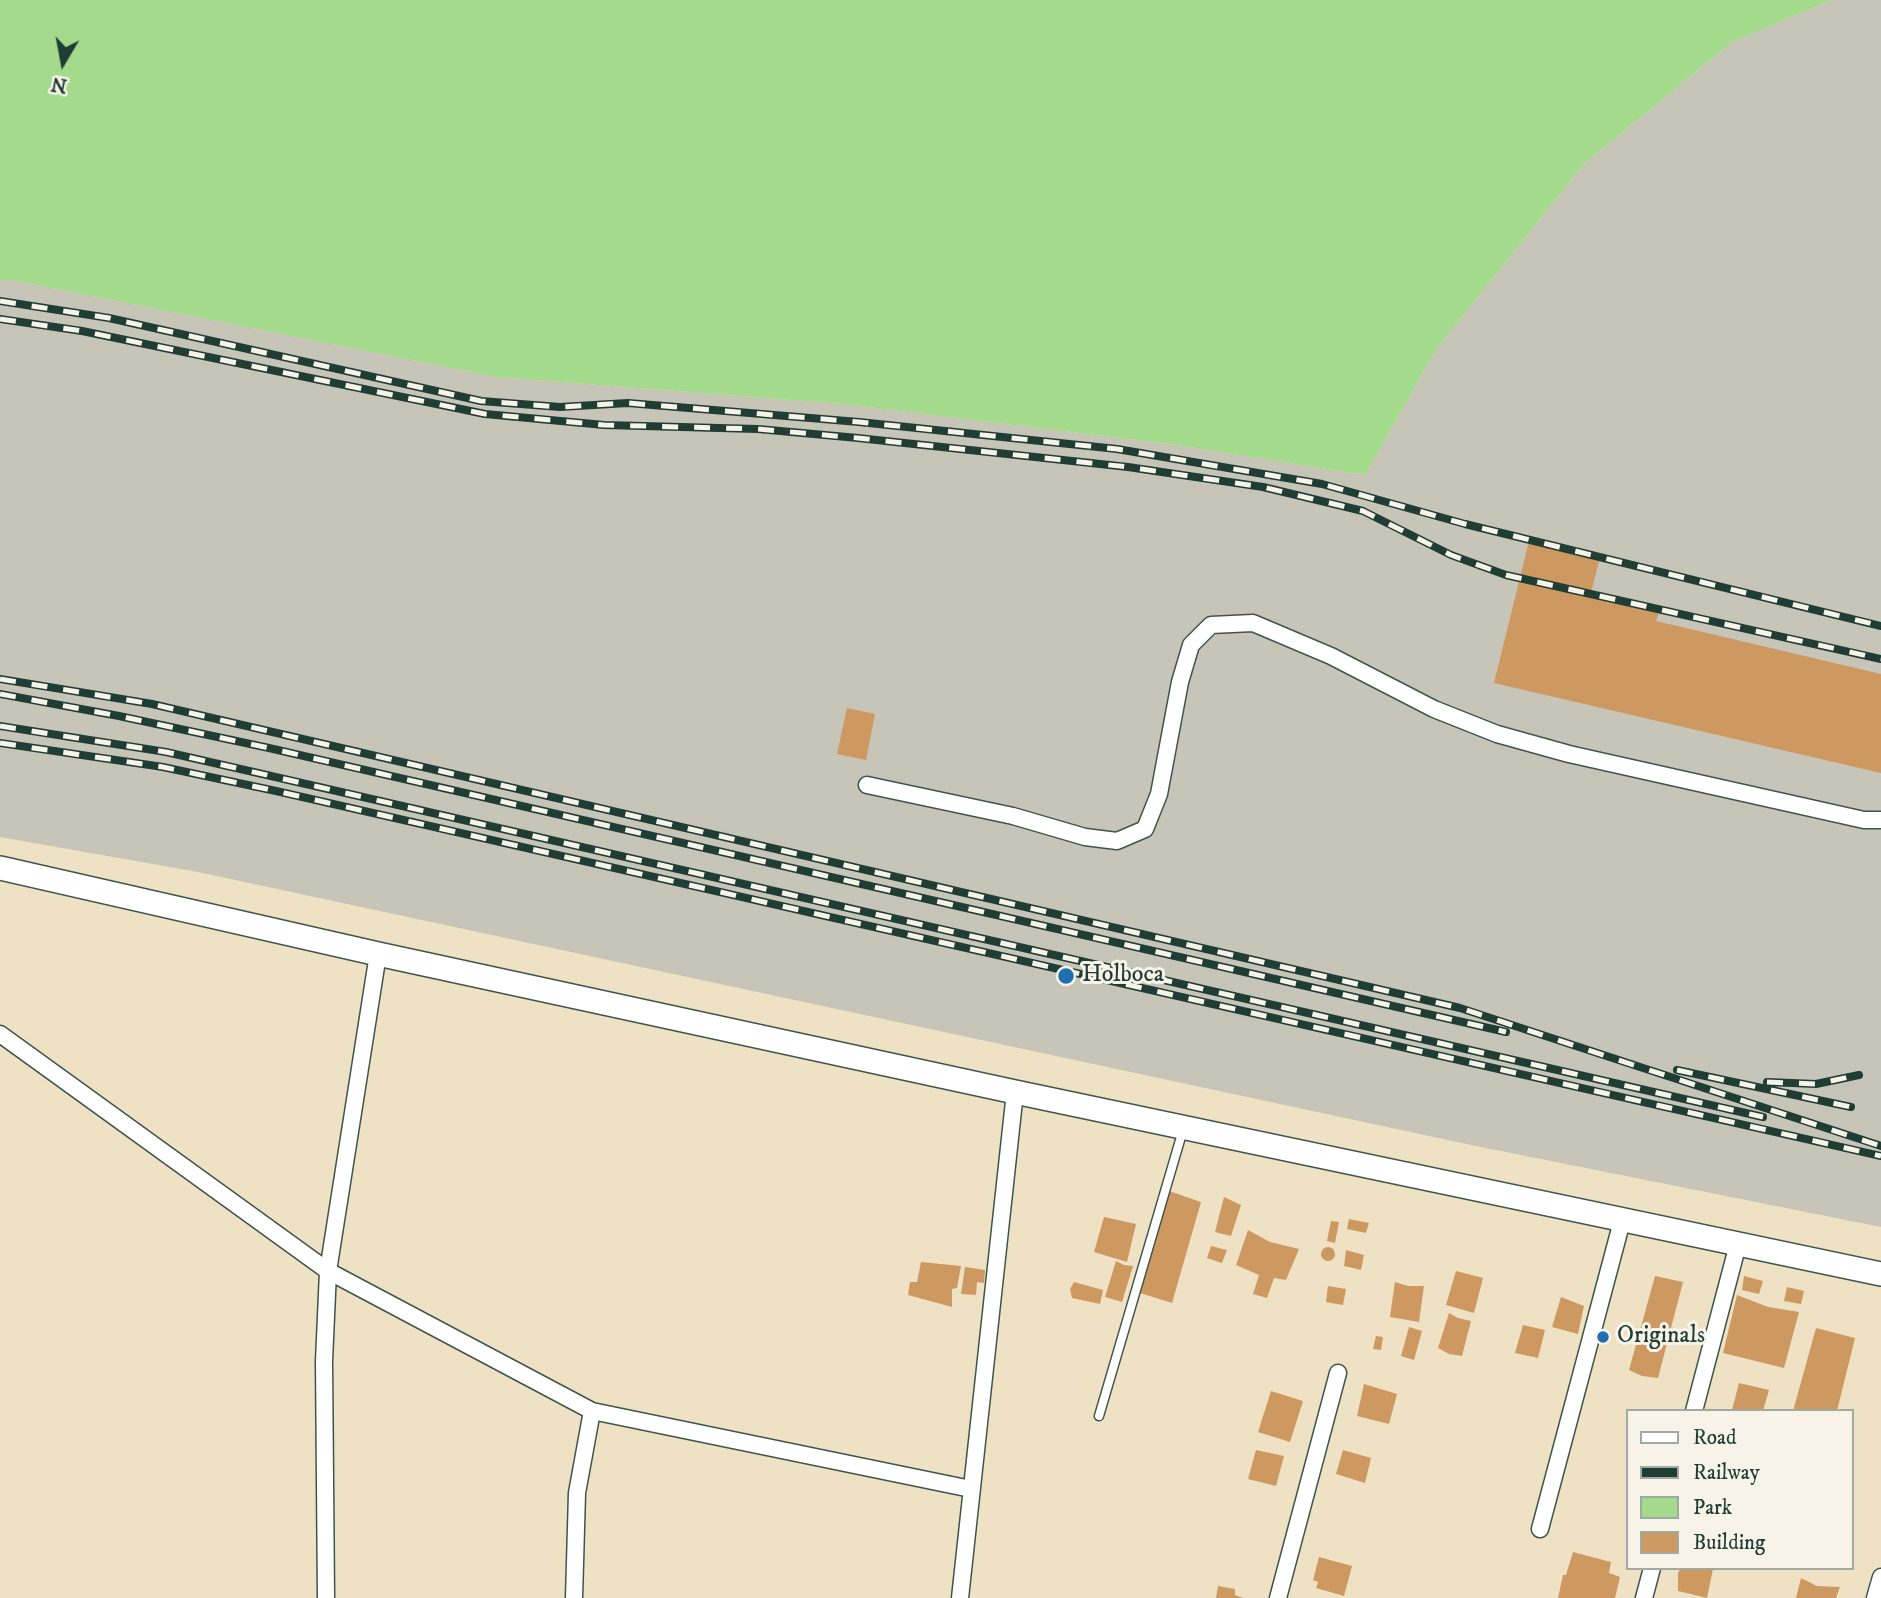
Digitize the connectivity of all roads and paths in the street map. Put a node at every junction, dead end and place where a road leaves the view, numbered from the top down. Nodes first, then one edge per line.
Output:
1 (867, 785) dead end
2 (1881, 820) edge
3 (0, 868) edge
4 (378, 954) junction
5 (0, 1034) edge
6 (1015, 1092) junction
7 (1184, 1126) junction
8 (1622, 1221) junction
9 (1738, 1244) junction
10 (328, 1271) junction
11 (1881, 1274) edge
12 (1338, 1373) dead end
13 (1695, 1409) edge
14 (592, 1410) junction
15 (1099, 1416) dead end
16 (971, 1489) junction
17 (1540, 1529) dead end
18 (1651, 1570) edge
19 (1881, 1577) edge
20 (326, 1598) edge
21 (574, 1598) edge
22 (960, 1598) edge
23 (1278, 1598) edge
24 (1644, 1598) edge
25 (1875, 1598) edge

1 - 2 street
3 - 4 main road
4 - 6 main road
4 - 10 street
5 - 10 street
6 - 7 main road
6 - 16 street
7 - 8 main road
7 - 15 lane
8 - 9 main road
8 - 17 street
9 - 11 main road
9 - 13 street
10 - 14 street
10 - 20 street
12 - 23 street
14 - 16 street
14 - 21 street
16 - 22 street
18 - 24 street
19 - 25 street

